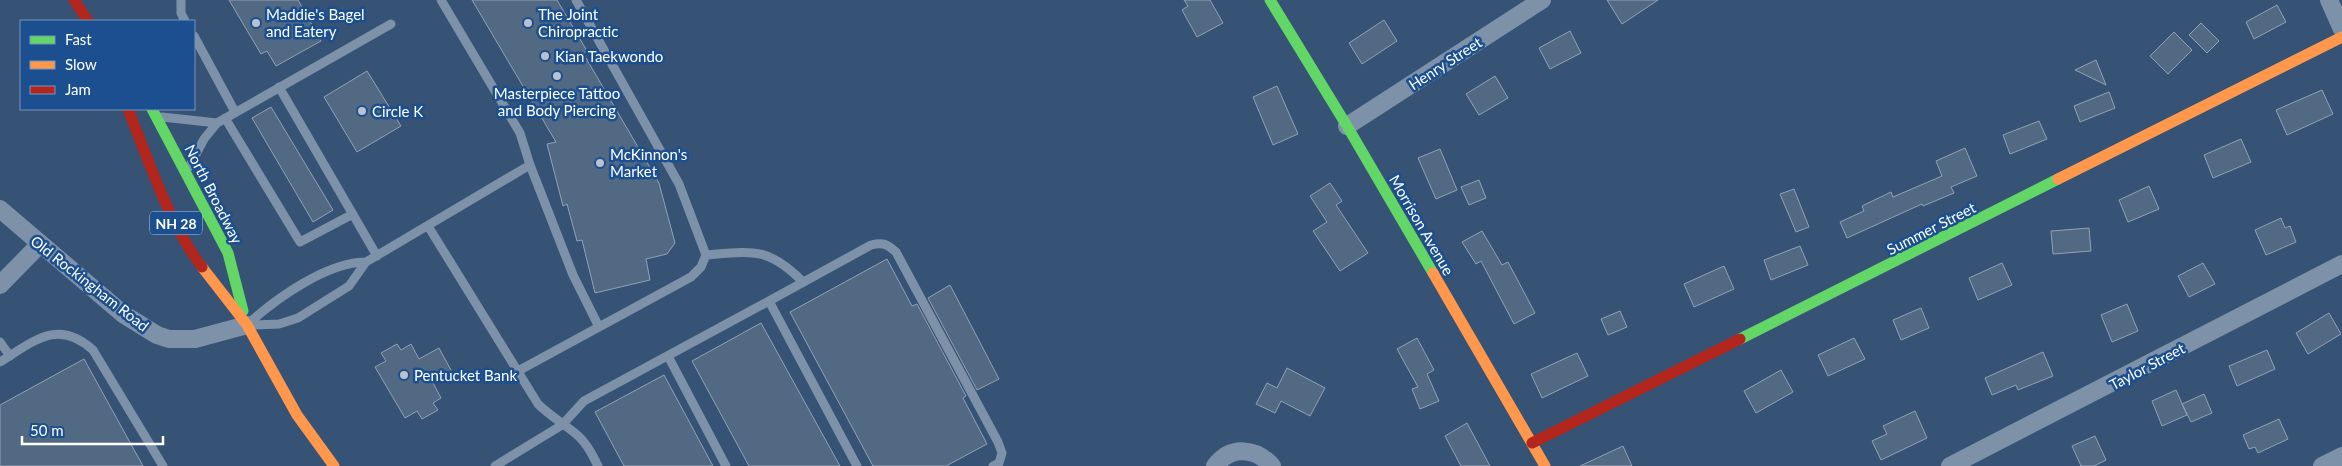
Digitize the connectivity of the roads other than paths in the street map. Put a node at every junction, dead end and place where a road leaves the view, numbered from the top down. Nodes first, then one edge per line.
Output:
1 (74, 0) edge
2 (181, 0) edge
3 (441, 0) edge
4 (576, 0) edge
5 (1270, 0) edge
6 (1542, 0) edge
7 (2329, 0) edge
8 (87, 20) edge
9 (185, 20) edge
10 (391, 24) dead end
11 (2342, 29) edge
12 (2342, 37) edge
13 (195, 38) edge
14 (279, 87) junction
15 (128, 110) edge
16 (235, 112) junction
17 (155, 113) edge
18 (221, 120) junction
19 (1347, 126) junction
20 (530, 165) junction
21 (186, 172) junction
22 (0, 209) edge
23 (353, 214) junction
24 (428, 226) junction
25 (40, 244) junction
26 (706, 255) junction
27 (377, 256) junction
28 (366, 262) junction
29 (2342, 264) edge
30 (803, 282) junction
31 (0, 285) edge
32 (769, 301) junction
33 (247, 325) junction
34 (599, 327) junction
35 (0, 342) edge
36 (10, 356) junction
37 (668, 356) junction
38 (0, 362) edge
39 (518, 371) junction
40 (562, 425) junction
41 (1532, 443) junction
42 (2342, 456) edge
43 (163, 466) edge
44 (334, 466) edge
45 (495, 466) edge
46 (598, 466) edge
47 (726, 466) edge
48 (857, 466) edge
49 (993, 466) edge
50 (1215, 466) edge
51 (1272, 466) edge
52 (1545, 466) edge
53 (1950, 466) edge
54 (2322, 466) edge

1 - 8 street
2 - 9 lane
3 - 20 lane
4 - 26 lane
5 - 19 street, Morrison Avenue
6 - 19 street, Henry Street
7 - 11 street
10 - 14 lane
12 - 41 street, Summer Street
13 - 16 lane
14 - 16 lane
14 - 23 lane
15 - 33 street, North Broadway / NH 28
16 - 18 lane
17 - 18 lane
17 - 21 street, North Broadway / NH 28
18 - 21 lane
18 - 23 lane
19 - 41 street, Morrison Avenue
20 - 24 lane
20 - 34 lane
21 - 33 street, North Broadway / NH 28
22 - 25 street, Old Rockingham Road
23 - 27 lane
24 - 27 lane
24 - 39 lane
25 - 31 street
25 - 33 street, Old Rockingham Road
26 - 30 lane
26 - 34 lane
27 - 28 lane
28 - 33 lane
28 - 33 lane
29 - 53 street, Taylor Street
30 - 32 lane
30 - 49 lane
32 - 37 lane
32 - 48 lane
33 - 44 street, North Broadway / NH 28
34 - 39 lane
35 - 36 lane
36 - 38 lane
36 - 43 lane
37 - 40 lane
37 - 47 lane
39 - 40 lane
40 - 45 lane
40 - 46 lane
41 - 52 street, Morrison Avenue
42 - 54 street
50 - 51 street

